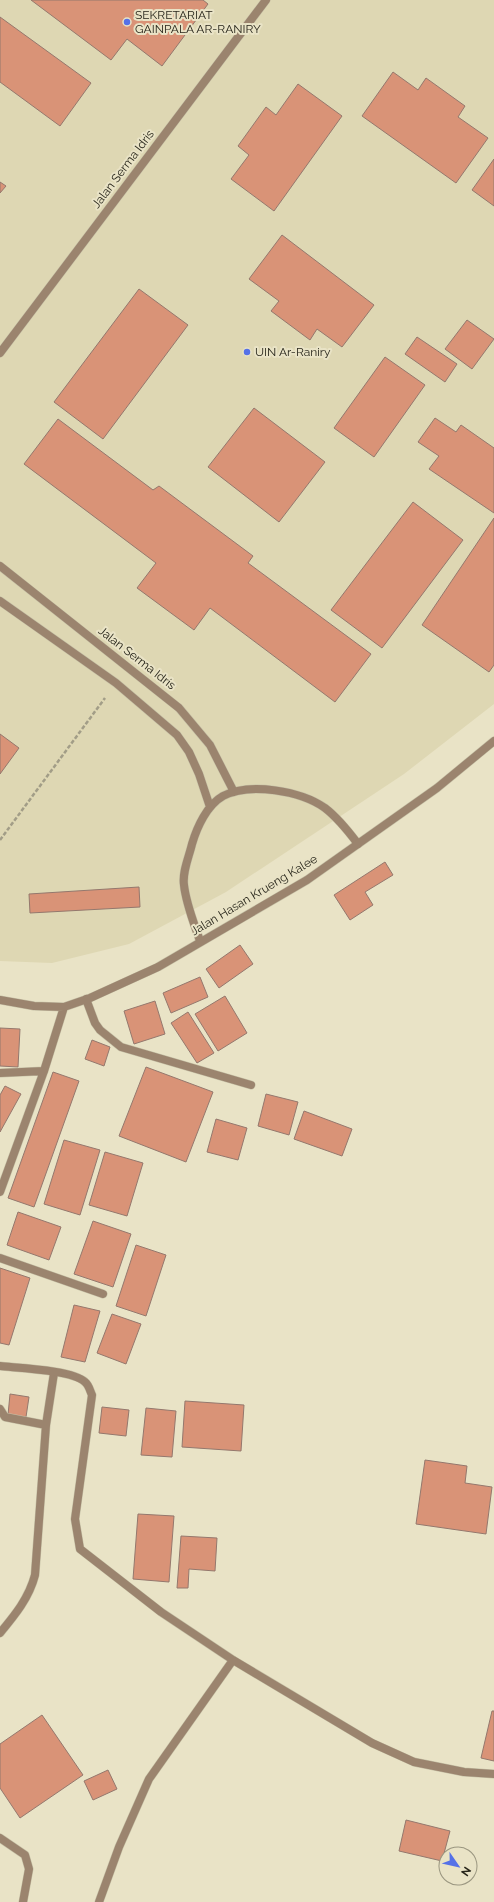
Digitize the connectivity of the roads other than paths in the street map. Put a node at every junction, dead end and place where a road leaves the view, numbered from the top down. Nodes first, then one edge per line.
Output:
1 (266, 0) edge
2 (0, 352) edge
3 (0, 566) edge
4 (0, 601) edge
5 (494, 741) edge
6 (234, 792) junction
7 (210, 807) junction
8 (358, 844) junction
9 (200, 941) junction
10 (86, 999) junction
11 (0, 1000) edge
12 (64, 1007) junction
13 (44, 1071) junction
14 (0, 1073) edge
15 (251, 1085) dead end
16 (0, 1192) edge
17 (0, 1258) edge
18 (103, 1294) dead end
19 (0, 1366) edge
20 (54, 1373) junction
21 (0, 1409) edge
22 (46, 1425) junction
23 (0, 1633) edge
24 (233, 1660) junction
25 (494, 1774) edge
26 (0, 1838) edge
27 (23, 1902) edge
28 (99, 1902) edge

1 - 2 street, Jalan Serma Idris
3 - 6 street, Jalan Serma Idris
4 - 7 street
5 - 8 street, Jalan Hasan Krueng Kalee
6 - 7 street
6 - 8 street
7 - 9 street
8 - 9 street, Jalan Hasan Krueng Kalee
9 - 10 street, Jalan Hasan Krueng Kalee
10 - 12 street, Jalan Hasan Krueng Kalee
10 - 15 street
11 - 12 street, Jalan Hasan Krueng Kalee
12 - 13 street
13 - 14 street
13 - 16 street
17 - 18 street
19 - 20 street
20 - 22 street
20 - 24 street
21 - 22 street
22 - 23 street
24 - 25 street
24 - 28 street
26 - 27 street

